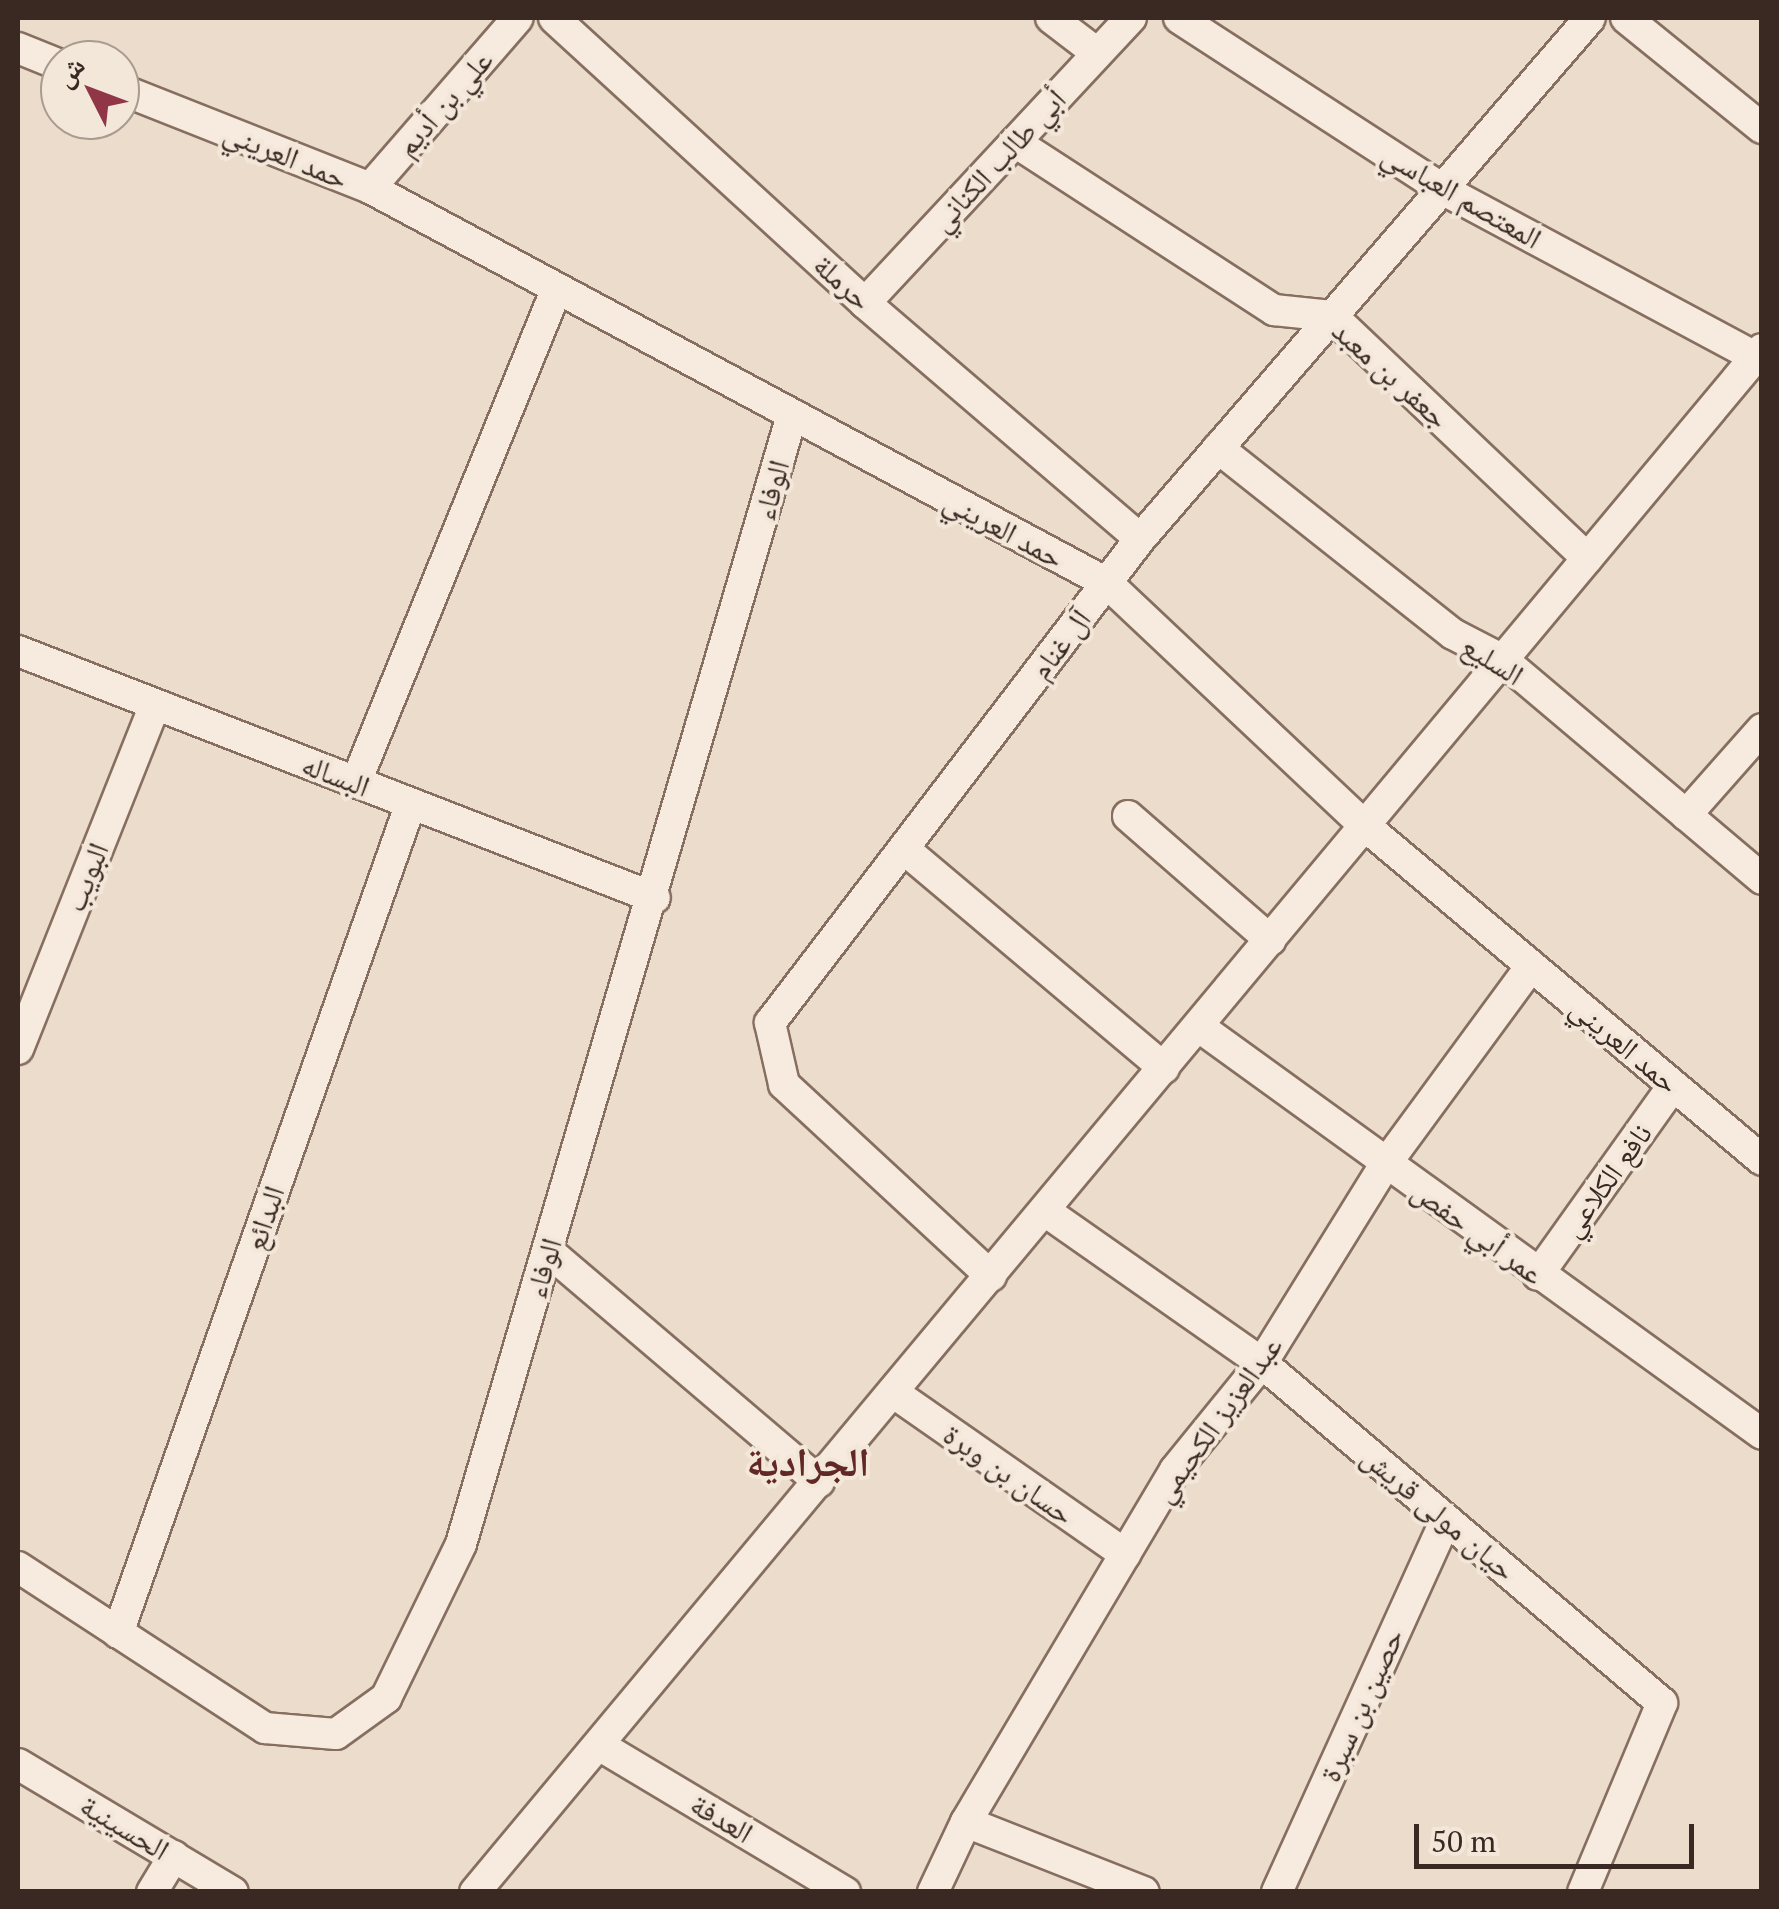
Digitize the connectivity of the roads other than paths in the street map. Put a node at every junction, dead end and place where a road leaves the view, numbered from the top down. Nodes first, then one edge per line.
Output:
1 (518, 18) edge
2 (554, 18) edge
3 (1051, 18) edge
4 (1131, 18) edge
5 (1180, 18) edge
6 (1590, 18) edge
7 (1626, 18) edge
8 (1097, 53) junction
9 (140, 96) edge
10 (1762, 128) edge
11 (1015, 142) junction
12 (370, 188) junction
13 (1442, 189) junction
14 (557, 288) junction
15 (865, 303) junction
16 (1332, 316) junction
17 (1758, 353) edge
18 (792, 415) junction
19 (1218, 448) junction
20 (1140, 539) junction
21 (1587, 558) junction
22 (1107, 584) junction
23 (18, 652) edge
24 (1503, 660) junction
25 (155, 704) junction
26 (1762, 729) edge
27 (356, 782) junction
28 (410, 804) junction
29 (1686, 815) junction
30 (1128, 816) dead end
31 (1364, 826) junction
32 (904, 849) junction
33 (1762, 879) edge
34 (655, 898) junction
35 (1270, 940) junction
36 (1531, 966) junction
37 (1198, 1026) junction
38 (18, 1049) edge
39 (1164, 1068) junction
40 (1674, 1086) junction
41 (1762, 1160) edge
42 (1385, 1166) junction
43 (1045, 1211) junction
44 (548, 1250) junction
45 (1538, 1275) junction
46 (991, 1276) junction
47 (1262, 1363) junction
48 (894, 1393) junction
49 (1762, 1434) edge
50 (819, 1482) junction
51 (1446, 1519) junction
52 (1125, 1554) junction
53 (18, 1568) edge
54 (118, 1633) junction
55 (599, 1745) junction
56 (18, 1764) edge
57 (966, 1822) junction
58 (174, 1856) junction
59 (152, 1892) edge
60 (233, 1892) edge
61 (475, 1892) edge
62 (845, 1892) edge
63 (933, 1892) edge
64 (1144, 1892) edge
65 (1277, 1892) edge
66 (1583, 1892) edge

1 - 12 street, علي بن أديم
2 - 15 street, حرملة
3 - 8 street
4 - 8 street, أبي طالب الكناني
5 - 13 street, المعتصم العباسي
6 - 13 street, آل غنام
7 - 10 street
8 - 11 street, أبي طالب الكناني
9 - 12 street, حمد العريني
11 - 15 street, أبي طالب الكناني
11 - 16 street, جعفر بن معبد
12 - 14 street, حمد العريني
13 - 16 street, آل غنام
13 - 17 street, المعتصم العباسي
14 - 18 street, حمد العريني
14 - 27 street
15 - 20 street, حرملة
16 - 19 street, آل غنام
16 - 21 street, جعفر بن معبد
17 - 21 street
18 - 22 street, حمد العريني
18 - 34 street, الوفاء
19 - 20 street, آل غنام
19 - 24 street, السليع
20 - 22 street, آل غنام
21 - 24 street
22 - 31 street, حمد العريني
22 - 32 street, آل غنام
23 - 25 street, البساله
24 - 29 street, السليع
24 - 31 street
25 - 27 street, البساله
25 - 38 street, البويب
26 - 29 street
27 - 28 street, البساله
28 - 34 street, البساله
28 - 54 street, البدائع
29 - 33 street, السليع
30 - 35 street
31 - 35 street
31 - 36 street, حمد العريني
32 - 39 street
32 - 46 street, آل غنام
34 - 44 street, الوفاء
35 - 37 street
36 - 40 street, حمد العريني
36 - 42 street, عبدالعزيز الكحيمي
37 - 39 street
37 - 42 street, عمر أبي حفص
39 - 43 street
40 - 41 street, حمد العريني
40 - 45 street, نافع الكلاعي
42 - 45 street, عمر أبي حفص
42 - 47 street, عبدالعزيز الكحيمي
43 - 46 street
43 - 47 street, حيان مولى قريش
44 - 50 street
44 - 54 street, الوفاء
45 - 49 street, عمر أبي حفص
46 - 48 street
47 - 51 street, حيان مولى قريش
47 - 52 street, عبدالعزيز الكحيمي
48 - 50 street
48 - 52 street, حسان بن وبرة
50 - 55 street
51 - 65 street, حصين بن سبرة
51 - 66 street, حيان مولى قريش
52 - 57 street, عبدالعزيز الكحيمي
53 - 54 street, الوفاء
55 - 61 street
55 - 62 street, العدفة
56 - 58 street, الحسينية
57 - 63 street, عبدالعزيز الكحيمي
57 - 64 street
58 - 59 street
58 - 60 street, الحسينية

